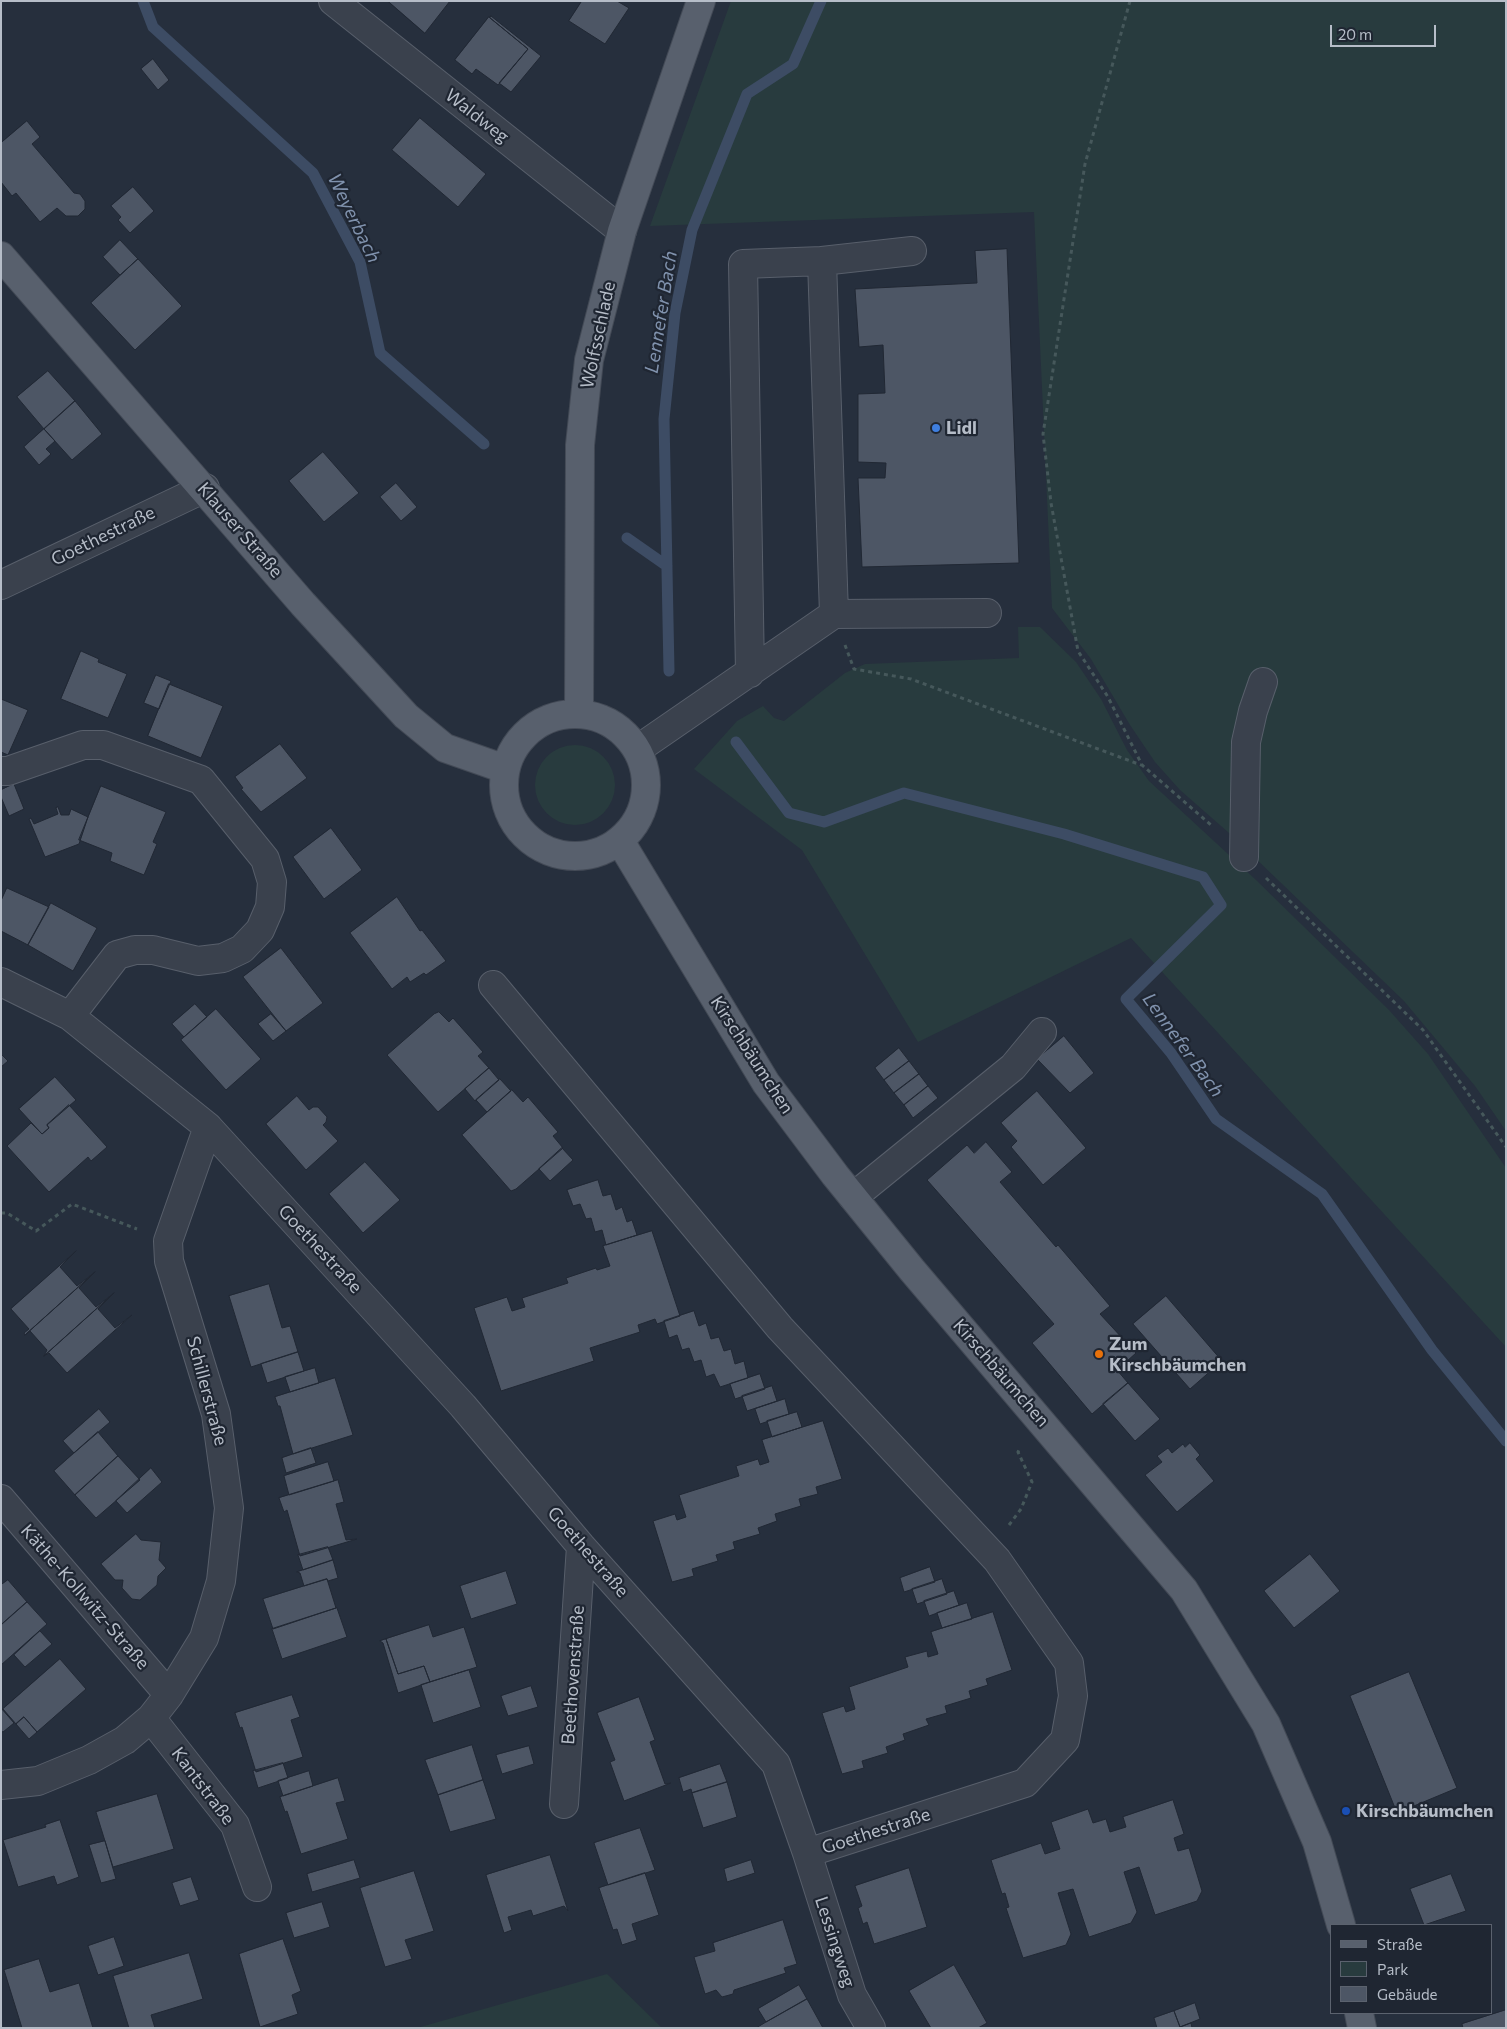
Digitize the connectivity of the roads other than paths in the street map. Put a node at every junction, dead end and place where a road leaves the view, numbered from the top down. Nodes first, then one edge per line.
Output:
1 (333, 1) edge
2 (701, 1) edge
3 (622, 231) junction
4 (912, 251) dead end
5 (1, 256) edge
6 (822, 260) junction
7 (204, 488) junction
8 (1, 585) edge
9 (987, 613) dead end
10 (834, 614) junction
11 (750, 673) junction
12 (1263, 682) dead end
13 (579, 713) junction
14 (638, 749) junction
15 (505, 769) junction
16 (1, 771) edge
17 (620, 841) junction
18 (1244, 857) road end
19 (1, 982) edge
20 (493, 985) dead end
21 (70, 1016) junction
22 (1042, 1032) dead end
23 (208, 1128) junction
24 (853, 1196) junction
25 (1, 1498) edge
26 (581, 1546) junction
27 (170, 1695) junction
28 (150, 1718) junction
29 (1, 1786) edge
30 (564, 1804) dead end
31 (807, 1854) junction
32 (258, 1887) dead end
33 (1342, 1924) edge
34 (1359, 2014) edge
35 (871, 2028) edge
36 (1362, 2028) edge

1 - 3 street, Waldweg
2 - 3 main road, Wolfsschlade
3 - 13 main road, Wolfsschlade
4 - 6 street
5 - 7 main road, Klauser Straße
6 - 10 street
6 - 11 street
7 - 8 street, Goethestraße
7 - 15 main road, Klauser Straße
9 - 10 street
10 - 11 street
11 - 14 street
12 - 18 street
13 - 14 main road
13 - 15 main road
14 - 17 main road
15 - 17 main road
16 - 21 street
17 - 24 main road, Kirschbäumchen
19 - 21 street, Goethestraße
20 - 31 street, Goethestraße
21 - 23 street, Goethestraße
22 - 24 street
23 - 26 street, Goethestraße
23 - 27 street, Schillerstraße
24 - 33 main road, Kirschbäumchen
25 - 27 street, Käthe-Kollwitz-Straße
26 - 30 street, Beethovenstraße
26 - 31 street, Goethestraße
27 - 28 street, Schillerstraße
28 - 29 street, Schillerstraße
28 - 32 street, Kantstraße
31 - 35 street, Lessingweg
34 - 36 main road

